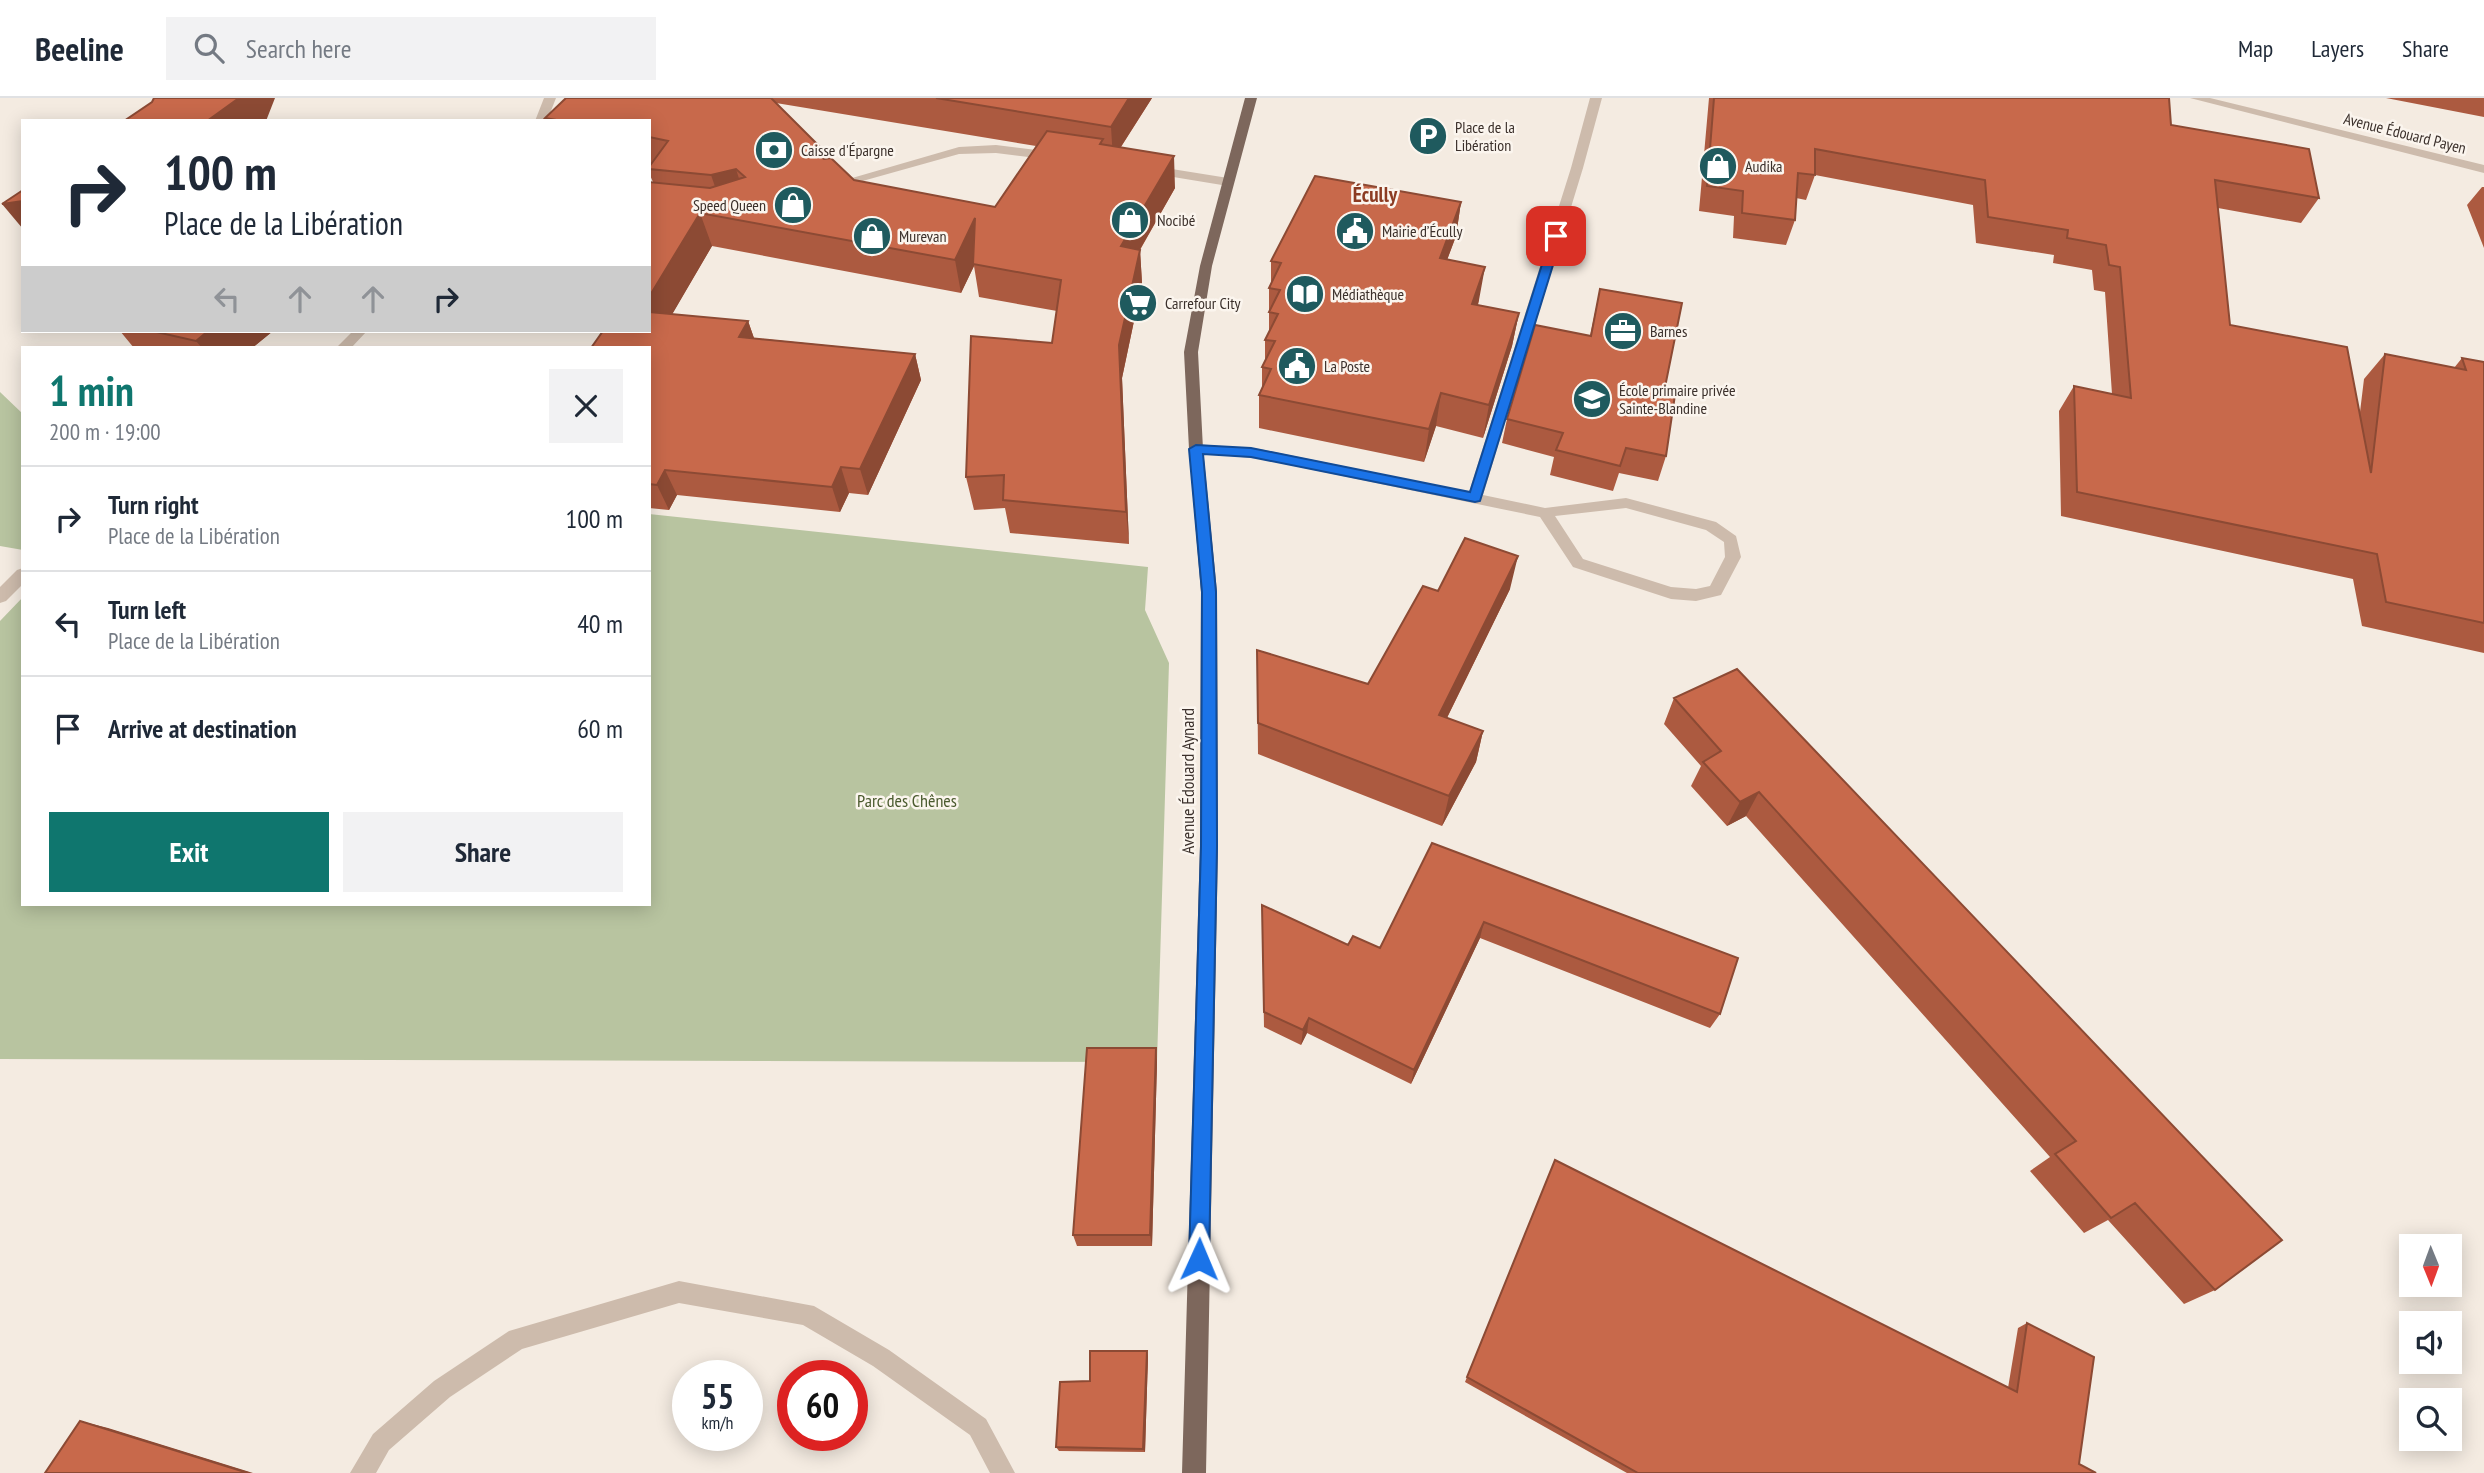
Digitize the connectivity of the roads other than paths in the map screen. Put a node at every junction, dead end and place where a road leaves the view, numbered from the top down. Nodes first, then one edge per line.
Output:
1 (550, 98) edge
2 (1251, 98) edge
3 (1597, 98) edge
4 (2196, 98) edge
5 (542, 119) edge
6 (1070, 158) edge
7 (1137, 167) edge
8 (2484, 169) edge
9 (1228, 182) junction
10 (834, 185) edge
11 (358, 333) edge
12 (345, 346) edge
13 (1196, 449) junction
14 (1475, 497) junction
15 (1545, 513) junction
16 (21, 575) edge
17 (0, 597) edge
18 (362, 1473) edge
19 (1003, 1473) edge
20 (1194, 1473) edge

1 - 5 street
2 - 9 main road, Avenue Édouard Aynard
3 - 14 street
4 - 8 street, Avenue Édouard Payen
6 - 10 street
7 - 9 street
9 - 13 main road, Avenue Édouard Aynard
11 - 12 street
13 - 14 street
13 - 20 main road, Avenue Édouard Aynard
14 - 15 street
15 - 15 street
16 - 17 street
18 - 19 street

